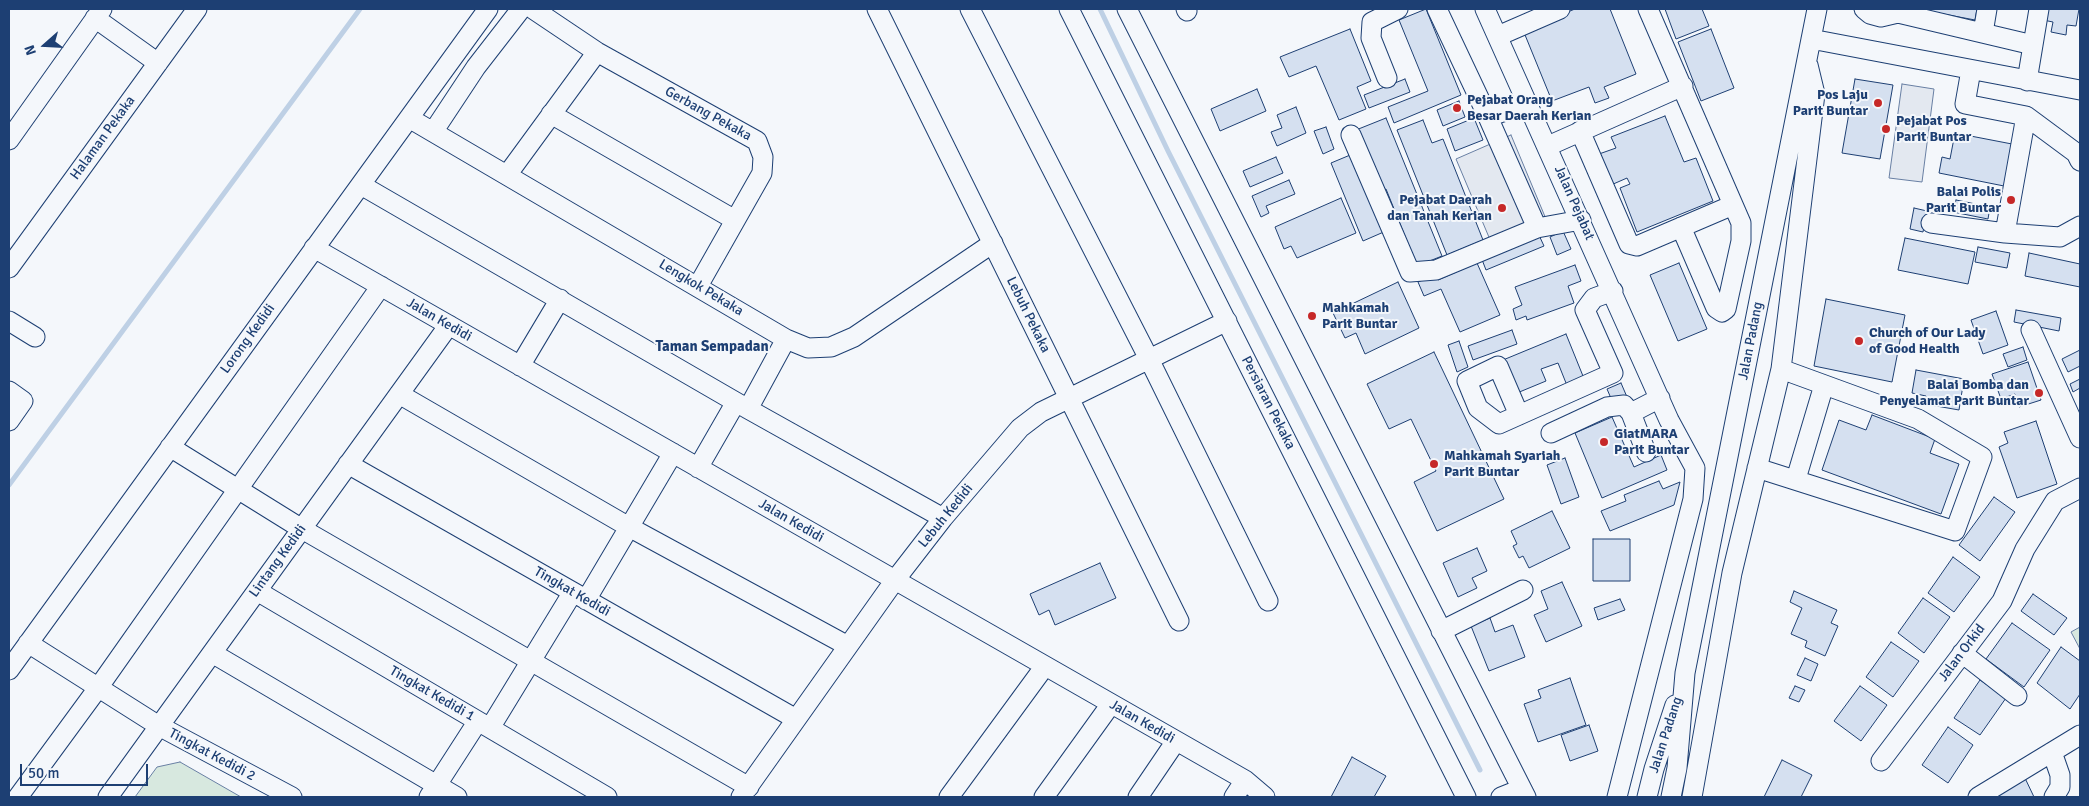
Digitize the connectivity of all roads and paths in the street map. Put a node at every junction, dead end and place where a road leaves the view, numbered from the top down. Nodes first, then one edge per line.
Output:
1 (197, 9) edge
2 (488, 9) edge
3 (521, 9) edge
4 (533, 9) edge
5 (877, 9) edge
6 (970, 9) edge
7 (1070, 9) edge
8 (1126, 9) edge
9 (1398, 9) edge
10 (1438, 9) edge
11 (1485, 9) edge
12 (1560, 9) edge
13 (1648, 9) edge
14 (1817, 9) edge
15 (1864, 9) edge
16 (1987, 9) edge
17 (2039, 9) edge
18 (99, 14) edge
19 (1983, 33) junction
20 (1498, 36) junction
21 (1811, 38) junction
22 (2033, 45) junction
23 (596, 52) junction
24 (1807, 58) junction
25 (158, 63) junction
26 (1970, 70) junction
27 (1387, 78) dead end
28 (2027, 81) junction
29 (1683, 86) junction
30 (2080, 90) edge
31 (1528, 103) junction
32 (551, 114) junction
33 (2026, 116) junction
34 (1488, 117) junction
35 (409, 118) junction
36 (1580, 131) junction
37 (433, 132) junction
38 (1352, 135) dead end
39 (9, 140) edge
40 (1548, 146) junction
41 (2080, 161) edge
42 (507, 175) junction
43 (360, 184) junction
44 (1733, 205) junction
45 (735, 220) junction
46 (1581, 220) junction
47 (1931, 223) dead end
48 (2080, 226) edge
49 (1681, 227) junction
50 (1537, 228) junction
51 (2005, 233) junction
52 (993, 243) junction
53 (314, 248) junction
54 (9, 268) edge
55 (381, 286) junction
56 (698, 286) junction
57 (1613, 291) junction
58 (560, 299) junction
59 (9, 321) edge
60 (1226, 321) junction
61 (449, 325) junction
62 (2031, 330) dead end
63 (35, 337) dead end
64 (786, 340) junction
65 (1149, 359) junction
66 (520, 366) junction
67 (1781, 369) junction
68 (1824, 385) junction
69 (9, 391) edge
70 (399, 394) junction
71 (1069, 398) junction
72 (1660, 398) junction
73 (742, 405) junction
74 (1631, 414) junction
75 (1519, 415) dead end
76 (9, 421) edge
77 (1551, 433) dead end
78 (2080, 438) edge
79 (170, 448) junction
80 (1646, 452) dead end
81 (673, 453) junction
82 (348, 464) junction
83 (698, 468) junction
84 (1757, 468) junction
85 (1796, 480) junction
86 (2080, 488) edge
87 (240, 489) junction
88 (943, 518) junction
89 (629, 527) junction
90 (302, 529) junction
91 (895, 580) junction
92 (1523, 590) dead end
93 (257, 591) junction
94 (580, 596) junction
95 (1268, 602) dead end
96 (1179, 621) dead end
97 (1441, 631) junction
98 (28, 643) junction
99 (848, 646) junction
100 (212, 653) junction
101 (1962, 653) junction
102 (531, 661) junction
103 (1045, 666) junction
104 (9, 670) edge
105 (1686, 673) junction
106 (98, 688) junction
107 (2017, 696) dead end
108 (1110, 704) junction
109 (796, 720) junction
110 (484, 725) junction
111 (159, 726) junction
112 (2080, 735) edge
113 (1176, 741) junction
114 (2052, 752) junction
115 (1881, 761) dead end
116 (1245, 780) junction
117 (433, 791) edge
118 (745, 792) edge
119 (1524, 793) edge
120 (18, 797) edge
121 (108, 797) edge
122 (292, 797) edge
123 (457, 797) edge
124 (607, 797) edge
125 (949, 797) edge
126 (1044, 797) edge
127 (1138, 797) edge
128 (1234, 797) edge
129 (1265, 797) edge
130 (1466, 797) edge
131 (1501, 797) edge
132 (1617, 797) edge
133 (1647, 797) edge
134 (1671, 797) edge
135 (1692, 797) edge
136 (1978, 797) edge
137 (2054, 797) edge

1 - 25 street, Halaman Pekaka
2 - 35 street, Lorong Kedidi
3 - 37 street
4 - 23 street
5 - 52 street, Lebuh Pekaka
6 - 65 street
7 - 60 street, Persiaran Pekaka
8 - 97 street
9 - 27 street
10 - 34 street
11 - 20 street, Jalan Pejabat
12 - 20 street
13 - 29 street
14 - 21 street, Jalan Padang
15 - 19 street
16 - 19 street
17 - 22 street
18 - 25 street
18 - 39 street
19 - 22 street
20 - 31 street, Jalan Pejabat
21 - 24 street, Jalan Padang
21 - 26 street
22 - 28 street
23 - 32 street
23 - 45 street, Gerbang Pekaka
24 - 67 street
24 - 105 street, Jalan Padang
25 - 54 street, Halaman Pekaka
26 - 28 street
26 - 33 street
28 - 30 street
29 - 36 street
29 - 44 street
31 - 34 street
31 - 40 street, Jalan Pejabat
32 - 42 street
32 - 45 street
33 - 41 street
33 - 51 street
34 - 50 street
35 - 37 street, Lengkok Pekaka
35 - 43 street, Lorong Kedidi
36 - 40 street
36 - 49 street
37 - 42 street, Lengkok Pekaka
38 - 50 street
40 - 46 street, Jalan Pejabat
42 - 56 street, Lengkok Pekaka
43 - 53 street, Lorong Kedidi
43 - 58 street
44 - 49 street
44 - 49 street
45 - 56 street, Gerbang Pekaka
46 - 50 street
46 - 57 street, Jalan Pejabat
47 - 51 street
48 - 51 street
52 - 64 street, Lengkok Pekaka
52 - 71 street, Lebuh Pekaka
53 - 55 street, Jalan Kedidi
53 - 79 street, Lorong Kedidi
55 - 61 street, Jalan Kedidi
55 - 87 street
56 - 64 street, Lengkok Pekaka
57 - 72 street, Jalan Pejabat
57 - 75 street
58 - 66 street
58 - 73 street
59 - 63 street
60 - 65 street, Lebuh Kedidi
60 - 130 street, Persiaran Pekaka
61 - 66 street, Jalan Kedidi
61 - 70 street, Lintang Kedidi
62 - 78 street
64 - 73 street
65 - 71 street, Lebuh Kedidi
65 - 95 street
66 - 81 street, Jalan Kedidi
67 - 68 street
67 - 84 street
68 - 85 street
68 - 85 street
69 - 76 street
70 - 82 street, Lintang Kedidi
70 - 89 street
71 - 88 street, Lebuh Kedidi
71 - 96 street, Lebuh Pekaka
72 - 74 street
72 - 132 street, Jalan Pejabat
73 - 83 street
73 - 88 street
74 - 77 street
74 - 80 street
79 - 87 street
79 - 98 street, Lorong Kedidi
81 - 83 street, Jalan Kedidi
81 - 89 street
82 - 90 street, Lintang Kedidi
82 - 94 street, Tingkat Kedidi
83 - 91 street, Jalan Kedidi
84 - 85 street
84 - 135 street
86 - 101 street, Jalan Orkid
87 - 90 street
87 - 106 street
88 - 91 street, Lebuh Kedidi
89 - 94 street
89 - 99 street
90 - 93 street, Lintang Kedidi
90 - 102 street
91 - 99 street, Lebuh Kedidi
91 - 103 street, Jalan Kedidi
92 - 97 street
93 - 100 street, Lintang Kedidi
93 - 110 street, Tingkat Kedidi 1
94 - 102 street
94 - 109 street, Tingkat Kedidi
97 - 119 street
98 - 104 street, Lorong Kedidi
98 - 106 street, Tingkat Kedidi 2
99 - 109 street, Lebuh Kedidi
100 - 111 street, Lintang Kedidi
100 - 117 street
101 - 107 street
101 - 115 street, Jalan Orkid
102 - 110 street
102 - 118 street
103 - 108 street, Jalan Kedidi
103 - 125 street
105 - 133 street, Jalan Padang
105 - 134 street, Jalan Padang
106 - 111 street, Tingkat Kedidi 2
106 - 120 street
108 - 113 street, Jalan Kedidi
108 - 126 street
109 - 118 street, Lebuh Kedidi
110 - 117 street
110 - 124 street, Tingkat Kedidi 1
111 - 121 street, Lintang Kedidi
111 - 122 street, Tingkat Kedidi 2
112 - 114 street
113 - 116 street, Jalan Kedidi
113 - 127 street
114 - 136 street
114 - 137 street
116 - 128 street
116 - 129 street, Jalan Kedidi
117 - 123 street
119 - 131 street

